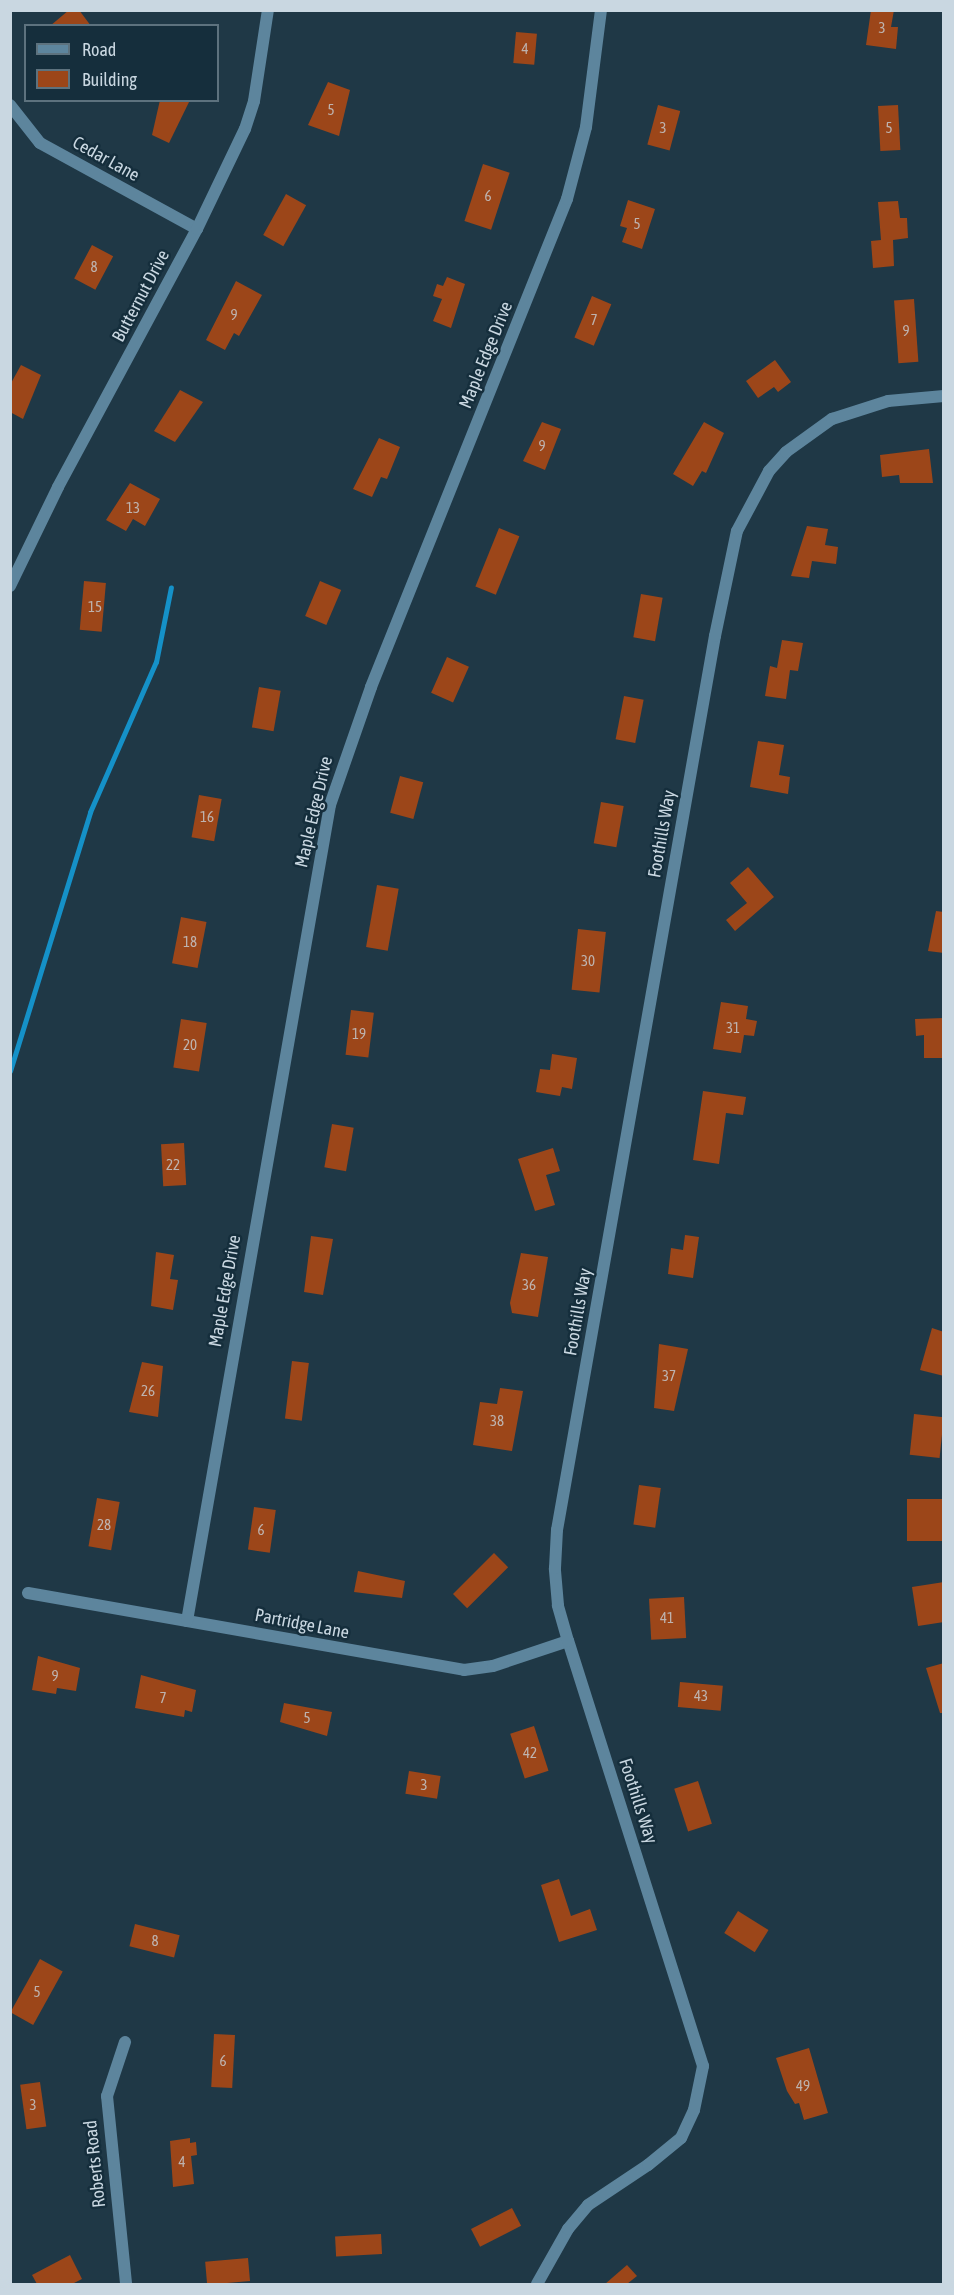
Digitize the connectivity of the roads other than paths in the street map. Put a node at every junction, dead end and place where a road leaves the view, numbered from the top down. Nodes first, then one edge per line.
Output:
1 (268, 10) edge
2 (601, 10) edge
3 (10, 105) edge
4 (197, 229) junction
5 (944, 396) edge
6 (10, 586) edge
7 (28, 1593) dead end
8 (187, 1620) junction
9 (568, 1641) junction
10 (125, 2042) dead end
11 (126, 2284) edge
12 (537, 2284) edge

1 - 4 street, Butternut Drive
2 - 8 street, Maple Edge Drive
3 - 4 street, Cedar Lane
4 - 6 street, Butternut Drive
5 - 9 street, Foothills Way
7 - 8 street, Partridge Lane
8 - 9 street, Partridge Lane
9 - 12 street, Foothills Way
10 - 11 street, Roberts Road

